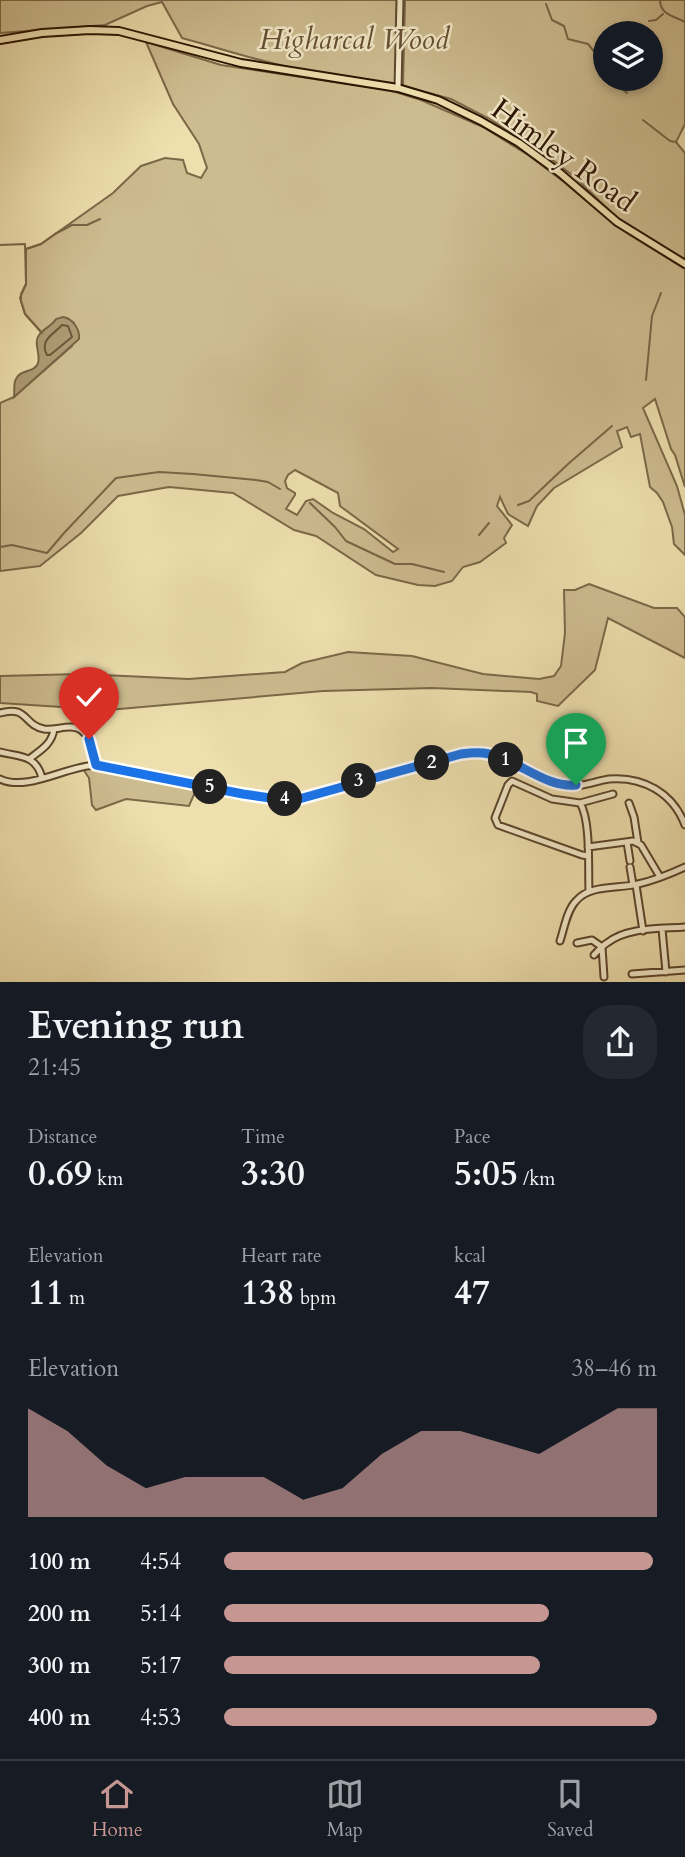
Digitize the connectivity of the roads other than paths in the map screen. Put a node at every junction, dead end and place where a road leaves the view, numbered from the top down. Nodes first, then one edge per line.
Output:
1 (400, 0) edge
2 (0, 40) edge
3 (398, 88) junction
4 (685, 264) edge
5 (0, 713) edge
6 (54, 729) junction
7 (0, 752) edge
8 (29, 758) junction
9 (96, 765) junction
10 (42, 778) junction
11 (0, 779) edge
12 (613, 794) dead end
13 (580, 803) junction
14 (629, 803) dead end
15 (685, 825) edge
16 (627, 842) junction
17 (638, 843) junction
18 (588, 847) junction
19 (588, 856) junction
20 (685, 867) edge
21 (660, 877) junction
22 (634, 885) junction
23 (589, 891) junction
24 (685, 927) edge
25 (662, 929) junction
26 (643, 931) junction
27 (560, 942) dead end
28 (577, 943) dead end
29 (602, 947) junction
30 (594, 955) dead end
31 (685, 970) edge
32 (666, 972) junction
33 (632, 974) dead end
34 (604, 977) dead end

1 - 3 street
2 - 3 main road, Himley Road
3 - 4 main road, Himley Road
5 - 6 street
6 - 8 street
6 - 9 street
7 - 8 street
8 - 10 street
9 - 10 street
9 - 15 street
10 - 11 street
12 - 13 street
13 - 18 street
13 - 19 street
14 - 17 street
16 - 17 street
16 - 18 street
16 - 22 street
17 - 21 street
18 - 19 street
19 - 23 street
20 - 21 street
21 - 22 street
22 - 23 street
22 - 26 street
23 - 27 street
24 - 25 street
25 - 26 street
25 - 32 street
26 - 29 street
28 - 29 street
29 - 30 street
29 - 34 street
31 - 32 street
32 - 33 street

